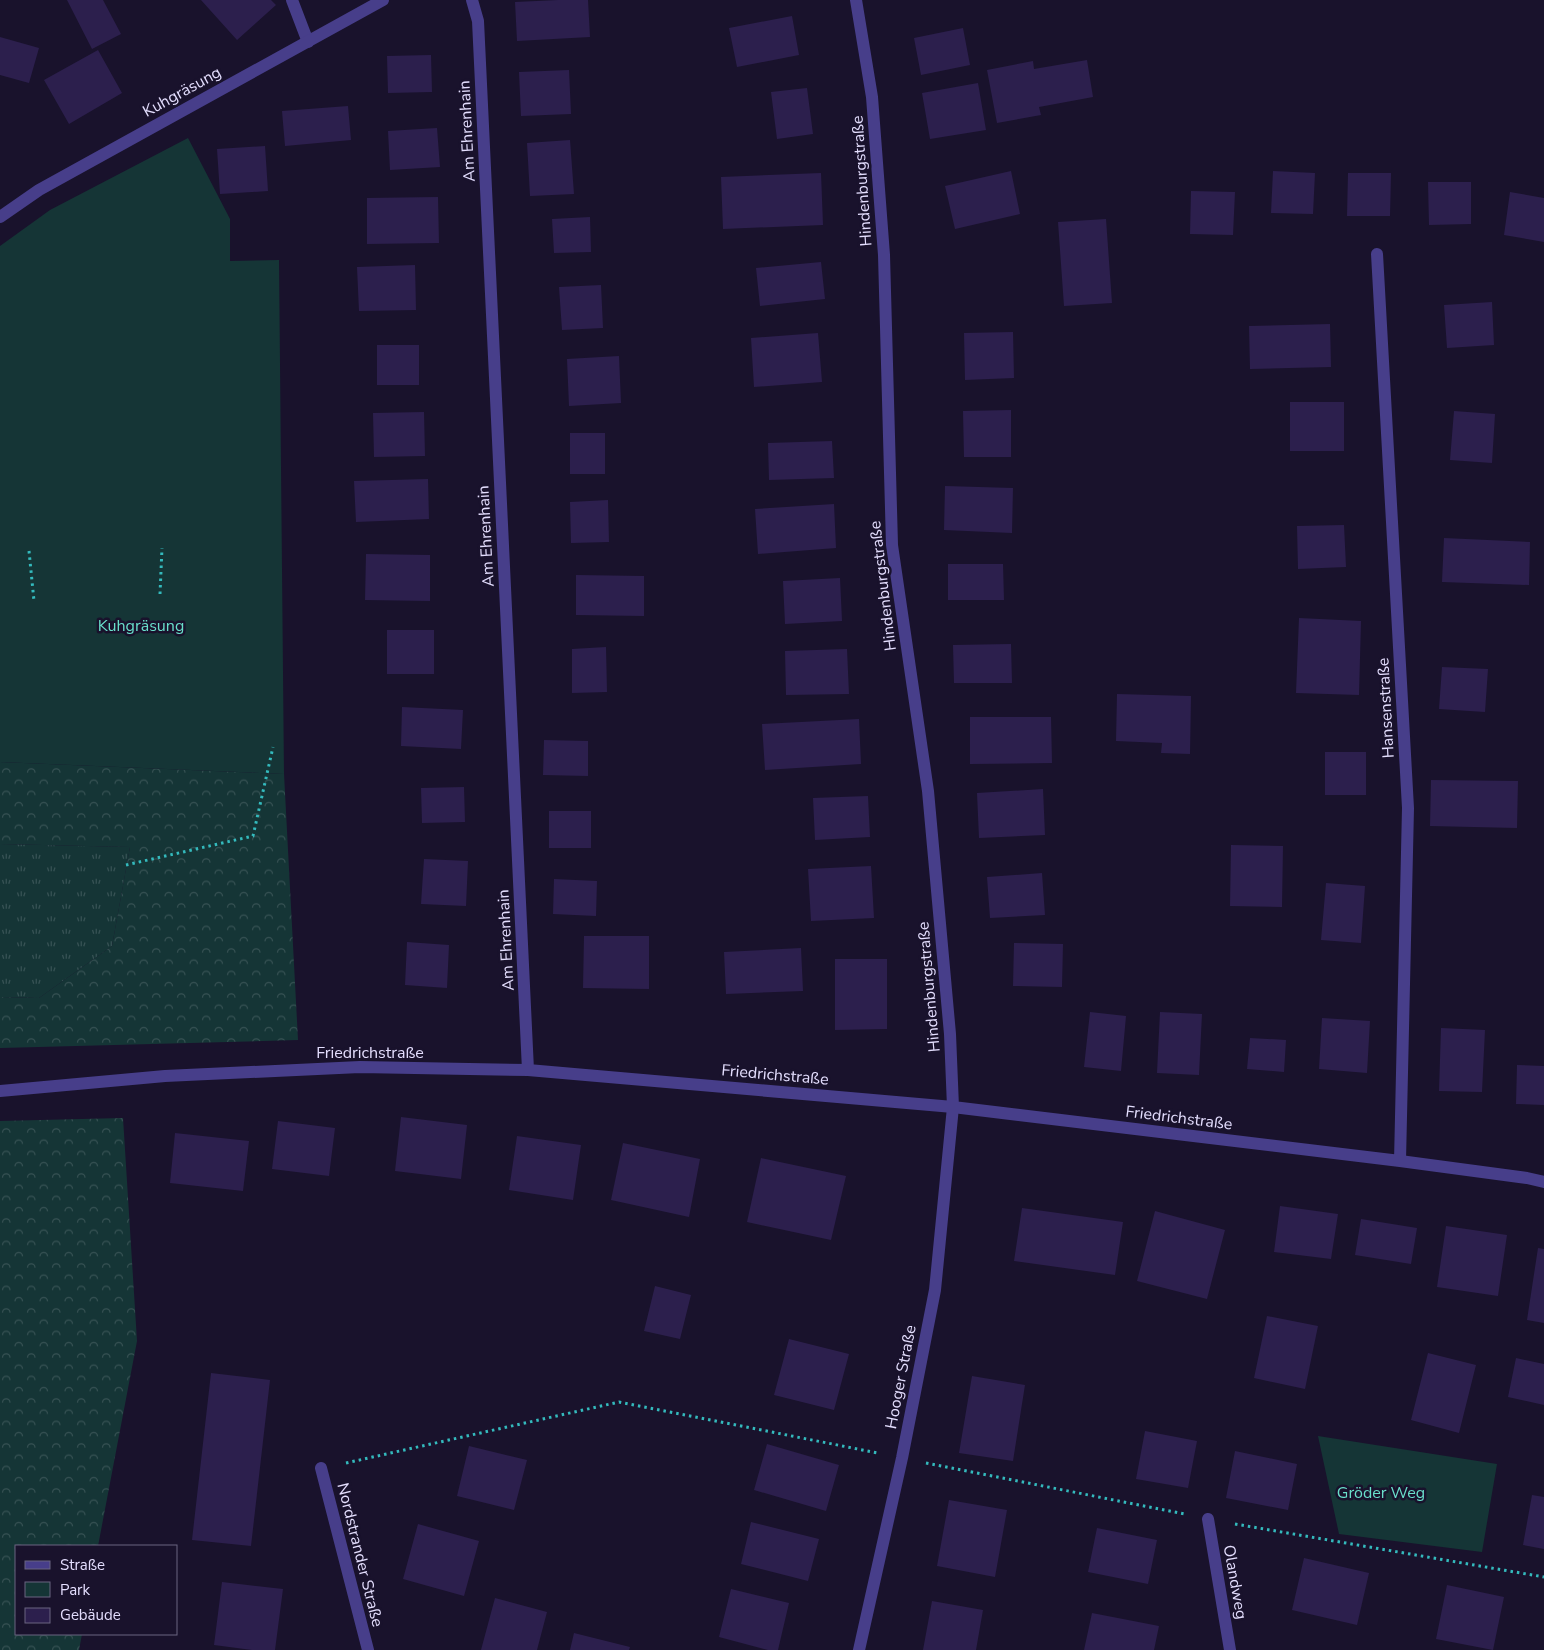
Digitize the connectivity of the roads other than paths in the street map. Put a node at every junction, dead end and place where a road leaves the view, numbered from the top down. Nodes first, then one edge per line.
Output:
1 (292, 0) edge
2 (383, 0) edge
3 (472, 0) edge
4 (856, 0) edge
5 (308, 42) junction
6 (0, 217) edge
7 (1377, 254) dead end
8 (528, 1070) junction
9 (0, 1091) edge
10 (953, 1107) junction
11 (1400, 1161) junction
12 (1544, 1182) edge
13 (321, 1468) road end
14 (1208, 1519) road end
15 (368, 1650) edge
16 (859, 1650) edge
17 (1230, 1650) edge

1 - 5 street
2 - 5 street, Kuhgräsung
3 - 8 street, Am Ehrenhain
4 - 10 street, Hindenburgstraße
5 - 6 street, Kuhgräsung
7 - 11 street, Hansenstraße
8 - 9 street, Friedrichstraße
8 - 10 street, Friedrichstraße
10 - 11 street, Friedrichstraße
10 - 16 street, Hooger Straße
11 - 12 street, Friedrichstraße
13 - 15 street, Nordstrander Straße
14 - 17 street, Olandweg

